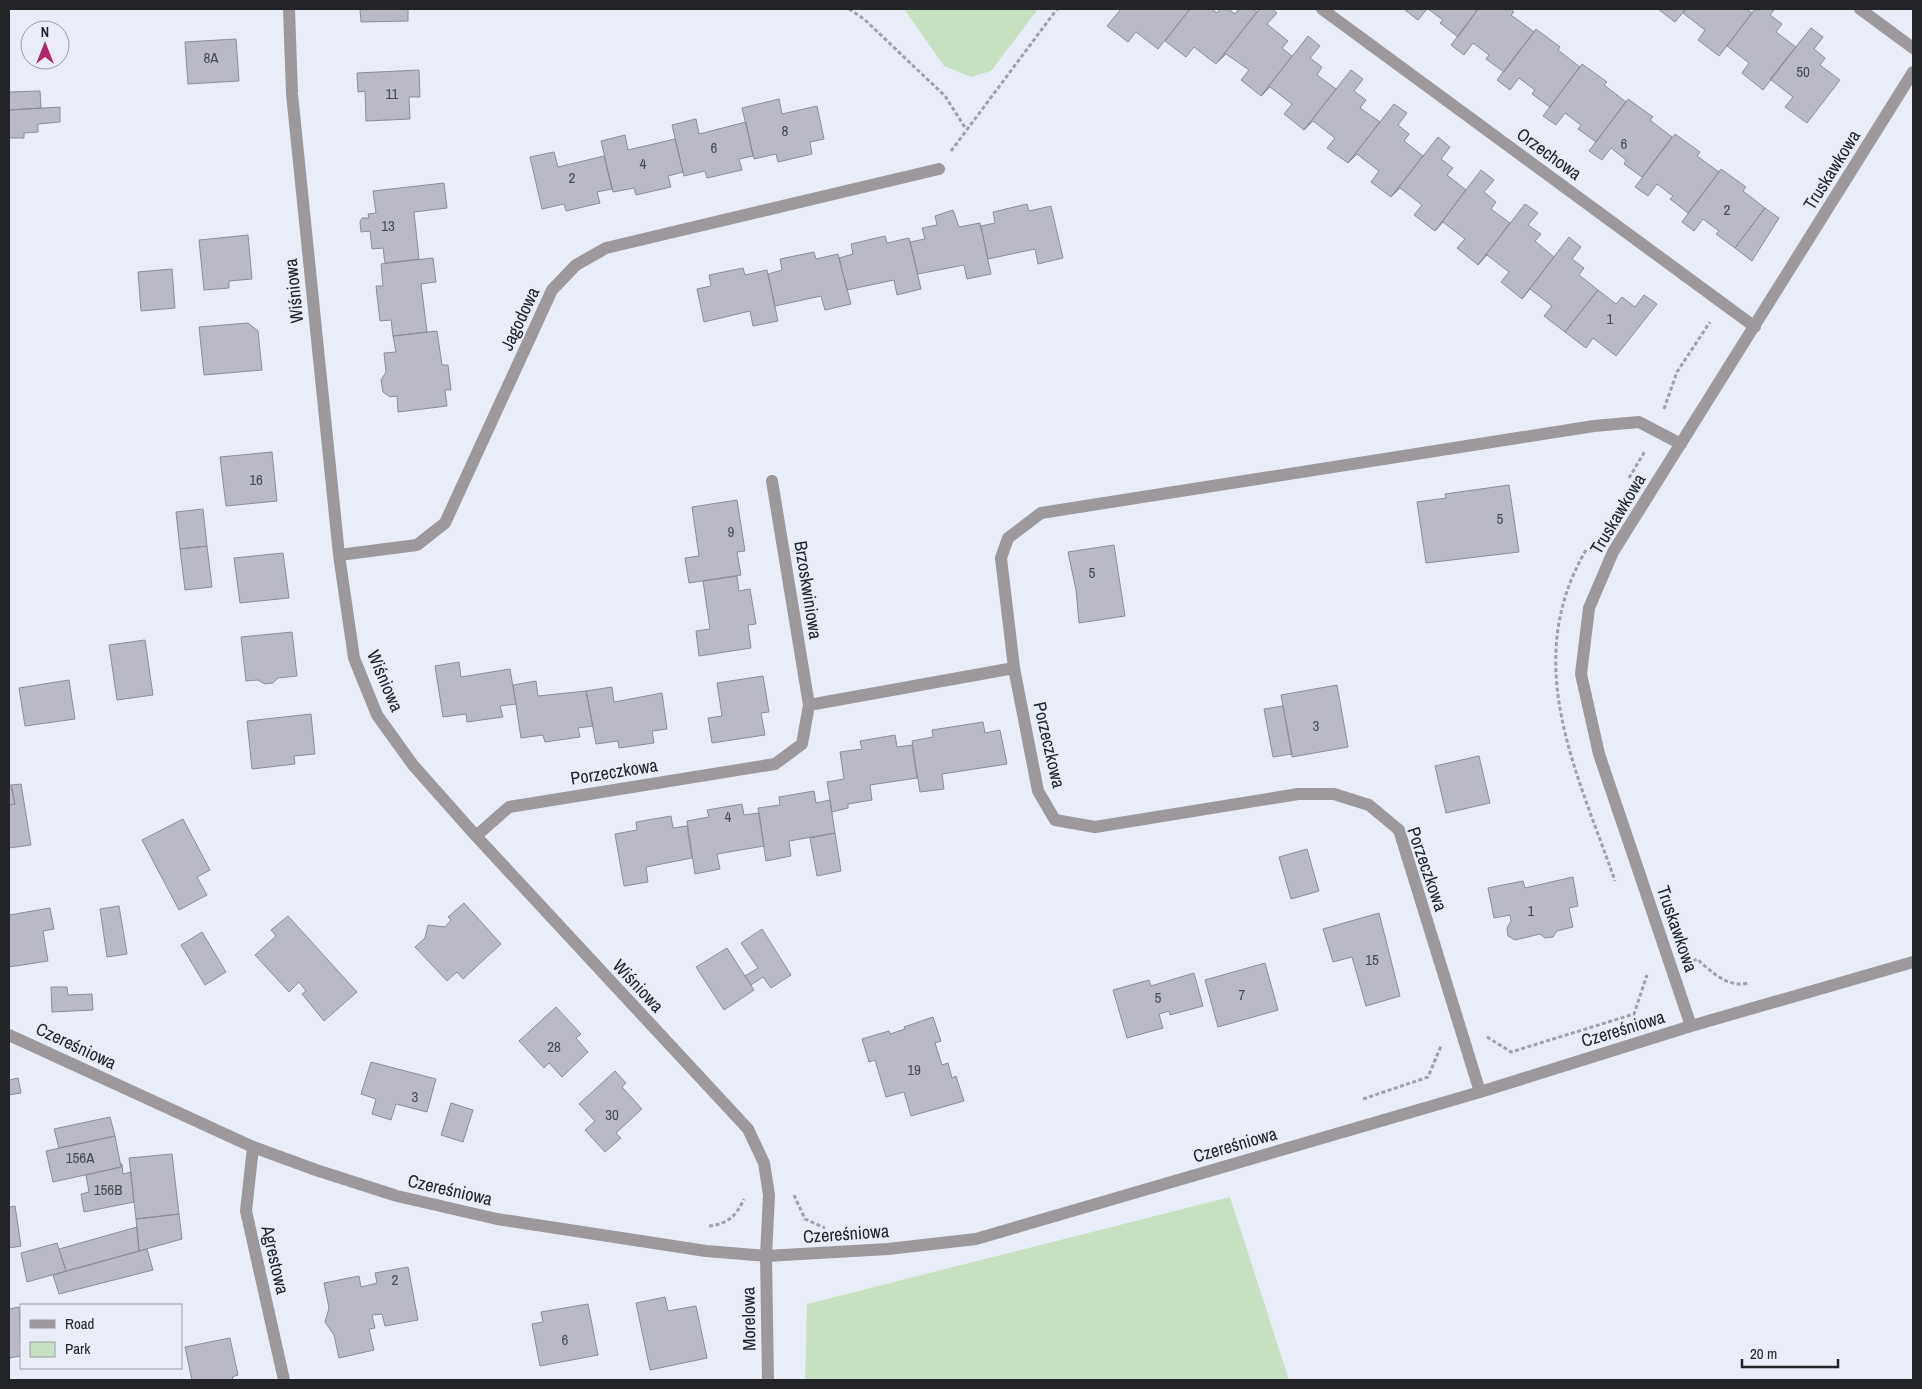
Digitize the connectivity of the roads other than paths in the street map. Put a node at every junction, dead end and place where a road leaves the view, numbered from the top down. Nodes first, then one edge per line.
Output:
1 (289, 9) edge
2 (1322, 9) edge
3 (1860, 9) edge
4 (1913, 48) edge
5 (1913, 72) edge
6 (939, 169) road end
7 (1755, 326) junction
8 (1681, 444) junction
9 (772, 481) dead end
10 (339, 555) junction
11 (1014, 668) junction
12 (809, 705) junction
13 (476, 836) junction
14 (1913, 962) edge
15 (1691, 1026) junction
16 (9, 1035) edge
17 (1480, 1092) junction
18 (253, 1147) junction
19 (766, 1256) junction
20 (284, 1380) edge
21 (768, 1380) edge

1 - 10 street, Wiśniowa
2 - 7 street, Orzechowa
3 - 4 street
5 - 7 street, Truskawkowa
6 - 10 street, Jagodowa
7 - 8 street, Truskawkowa
8 - 11 street, Porzeczkowa
8 - 15 street, Truskawkowa
9 - 12 street, Brzoskwiniowa
10 - 13 street, Wiśniowa
11 - 12 street
11 - 17 street, Porzeczkowa
12 - 13 street, Porzeczkowa
13 - 19 street, Wiśniowa
14 - 15 street, Czereśniowa
15 - 17 street, Czereśniowa
16 - 18 street, Czereśniowa
17 - 19 street, Czereśniowa
18 - 19 street, Czereśniowa
18 - 20 street, Agrestowa
19 - 21 street, Morelowa

